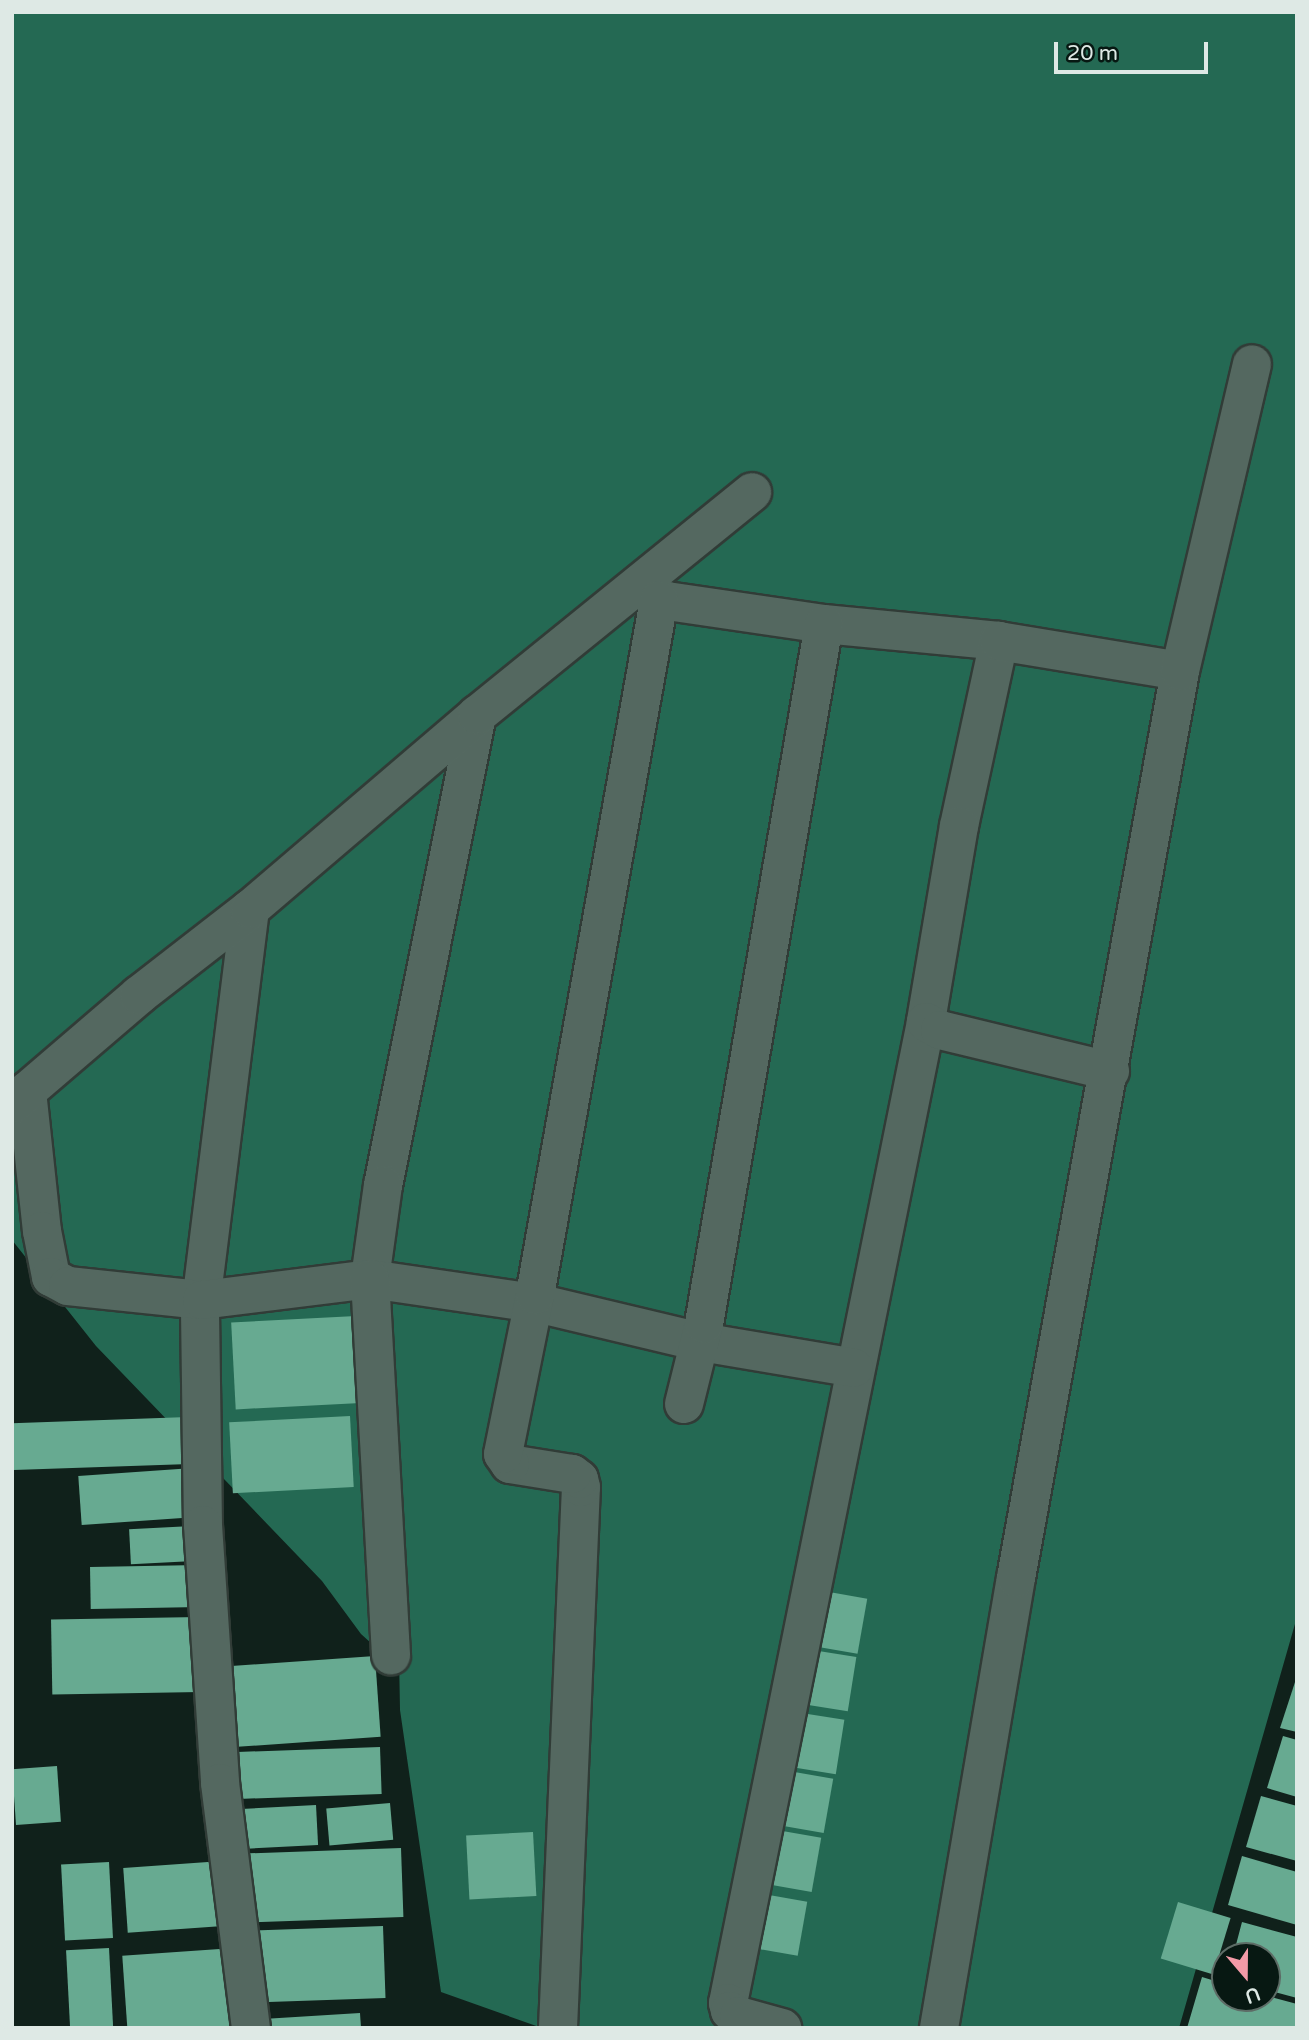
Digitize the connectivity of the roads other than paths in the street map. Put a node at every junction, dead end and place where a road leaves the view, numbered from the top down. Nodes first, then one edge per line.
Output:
1 (1252, 364) dead end
2 (752, 492) dead end
3 (651, 591) junction
4 (824, 624) junction
5 (999, 641) junction
6 (1180, 671) junction
7 (477, 715) junction
8 (250, 909) junction
9 (926, 1022) junction
10 (1110, 1071) junction
11 (20, 1098) edge
12 (370, 1279) junction
13 (202, 1300) junction
14 (534, 1302) junction
15 (701, 1342) junction
16 (854, 1368) junction
17 (684, 1404) dead end
18 (391, 1655) dead end
19 (251, 2028) edge
20 (558, 2028) edge
21 (782, 2028) edge
22 (939, 2028) edge

1 - 6 street
2 - 3 street
3 - 4 street
3 - 7 street
3 - 14 street
4 - 5 street
4 - 15 street
5 - 6 street
5 - 9 street
6 - 10 street
7 - 8 street
7 - 12 street
8 - 11 street
8 - 13 street
9 - 10 street
9 - 16 street
10 - 22 street
11 - 13 street
12 - 13 street
12 - 14 street
12 - 18 street
13 - 19 street
14 - 15 street
14 - 20 street
15 - 16 street
15 - 17 street
16 - 21 street

